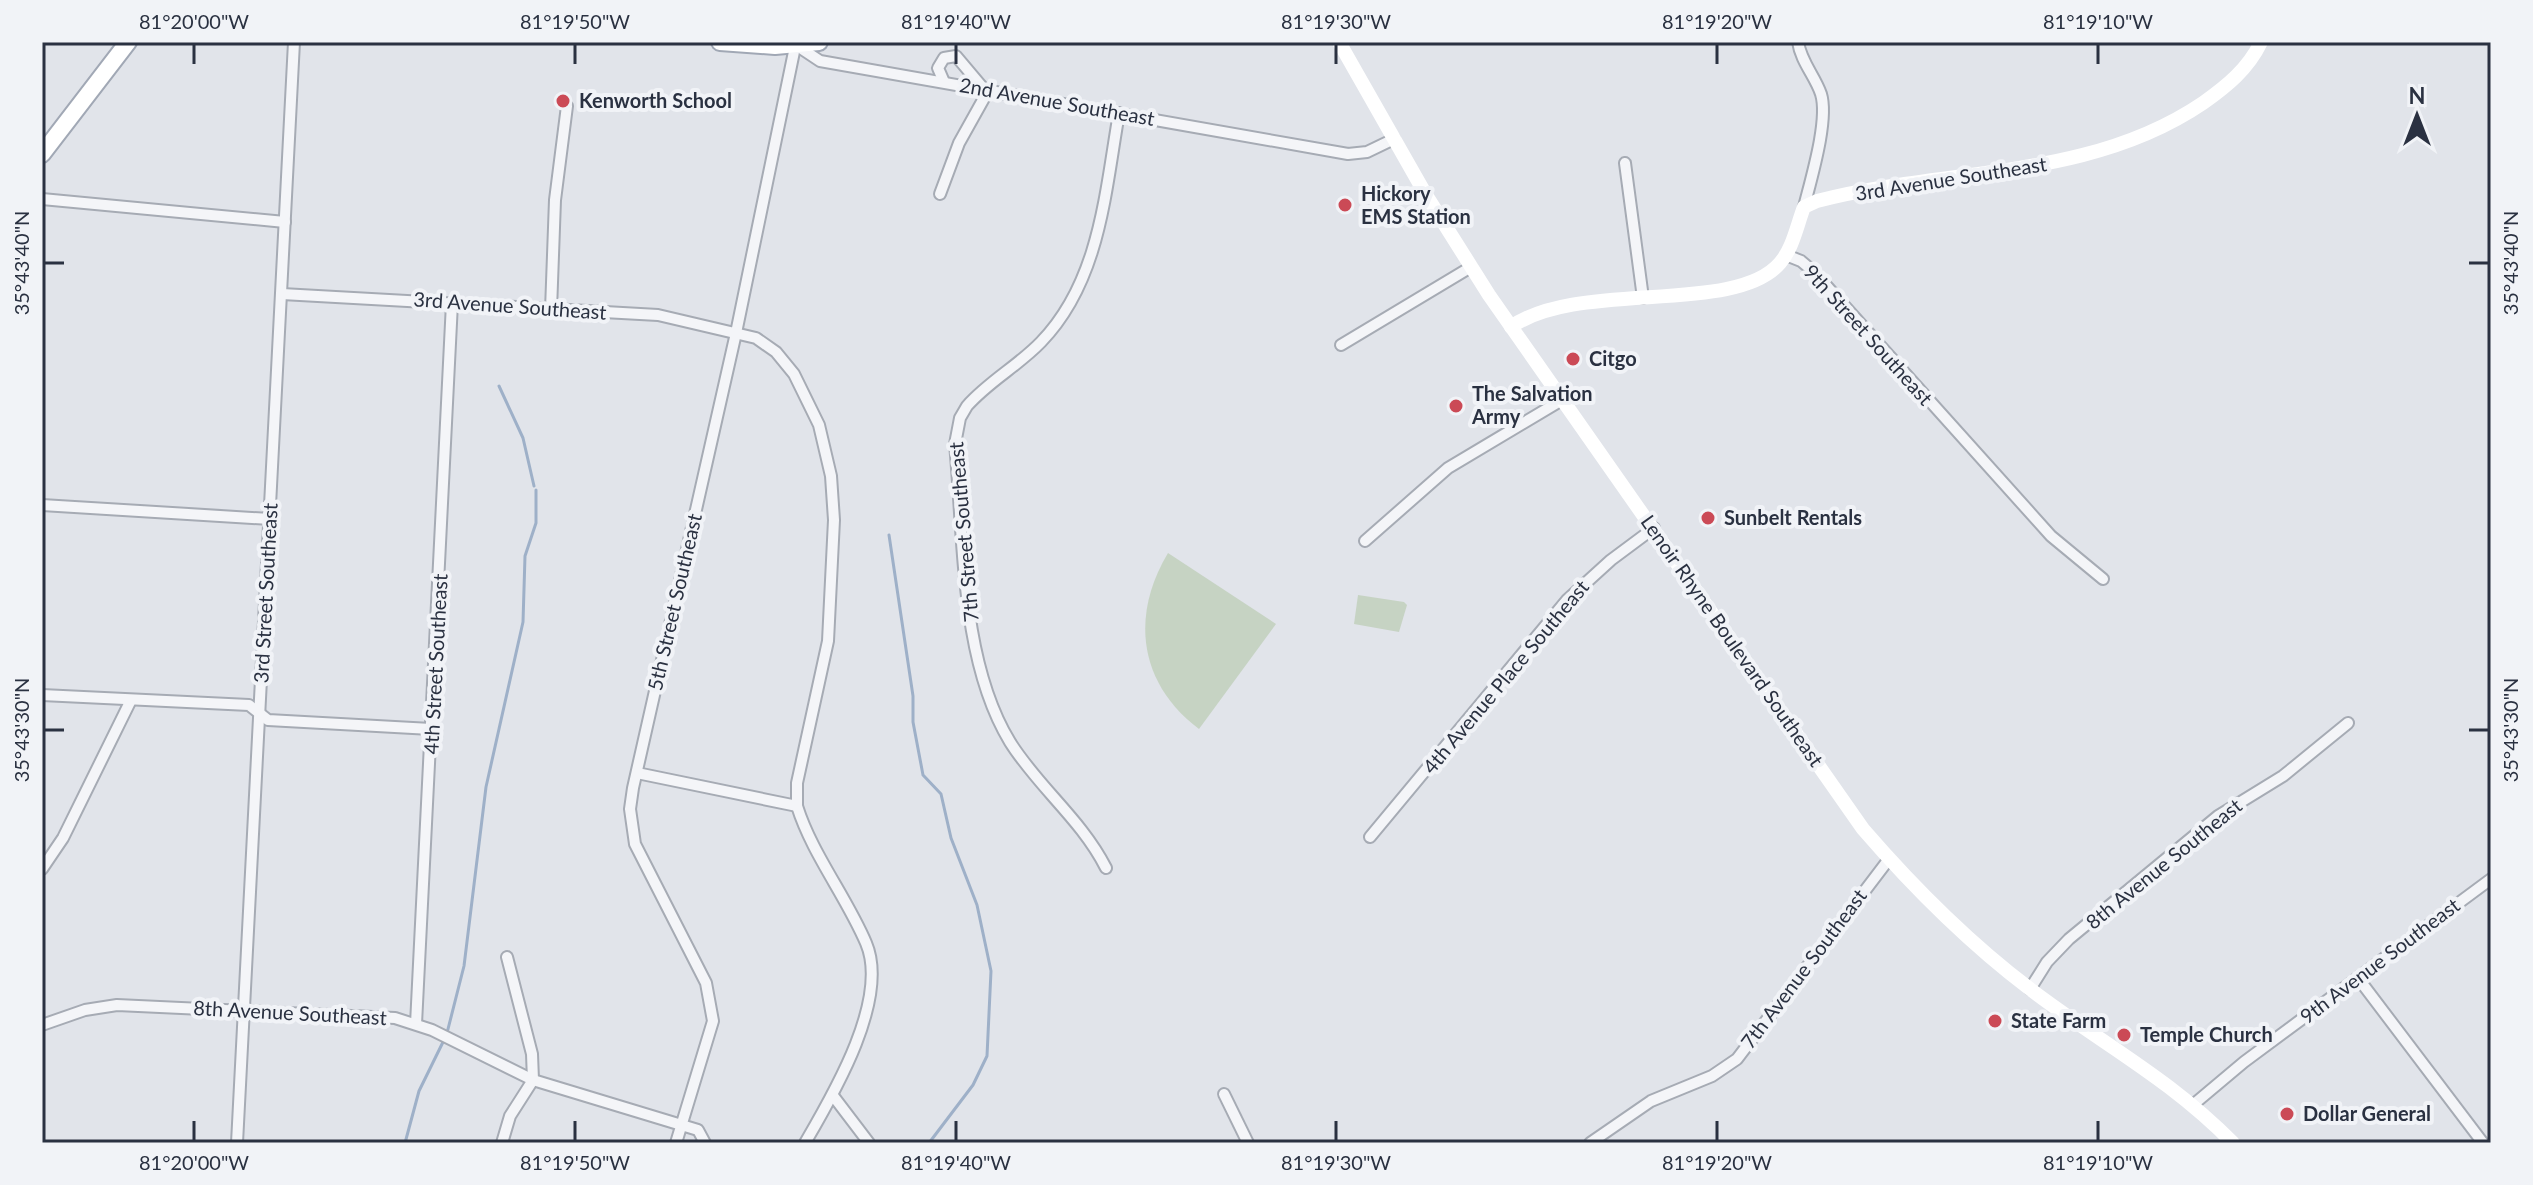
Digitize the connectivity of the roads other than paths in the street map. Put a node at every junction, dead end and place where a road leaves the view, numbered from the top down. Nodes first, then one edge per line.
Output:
1 (128, 42) edge
2 (294, 42) edge
3 (723, 42) edge
4 (819, 42) edge
5 (1339, 42) edge
6 (1798, 42) edge
7 (2261, 42) edge
8 (796, 44) edge
9 (944, 82) junction
10 (988, 91) junction
11 (567, 106) dead end
12 (1119, 113) junction
13 (1394, 139) junction
14 (42, 154) edge
15 (1625, 163) dead end
16 (940, 194) dead end
17 (42, 199) edge
18 (1804, 207) junction
19 (285, 222) junction
20 (1786, 255) junction
21 (1471, 267) junction
22 (282, 294) junction
23 (1643, 298) junction
24 (452, 303) junction
25 (551, 310) junction
26 (1511, 327) junction
27 (736, 333) junction
28 (1341, 345) dead end
29 (1562, 400) junction
30 (42, 505) edge
31 (270, 519) junction
32 (1654, 528) junction
33 (1365, 541) dead end
34 (2103, 579) dead end
35 (42, 695) edge
36 (131, 700) junction
37 (259, 712) junction
38 (2348, 723) dead end
39 (431, 729) junction
40 (637, 773) junction
41 (797, 806) junction
42 (1370, 837) dead end
43 (1889, 859) junction
44 (1106, 868) dead end
45 (42, 869) edge
46 (2491, 879) edge
47 (507, 957) dead end
48 (2358, 978) junction
49 (2030, 989) junction
50 (243, 1011) junction
51 (416, 1024) junction
52 (42, 1025) edge
53 (533, 1080) junction
54 (1224, 1094) dead end
55 (834, 1097) junction
56 (2194, 1104) junction
57 (682, 1125) junction
58 (1596, 1141) edge
59 (237, 1143) edge
60 (502, 1143) edge
61 (676, 1143) edge
62 (705, 1143) edge
63 (805, 1143) edge
64 (869, 1143) edge
65 (1248, 1143) edge
66 (2233, 1143) edge
67 (2483, 1143) edge

1 - 14 main road
2 - 19 street, 3rd Street Southeast
3 - 8 main road, 2nd Avenue Southeast
4 - 8 main road
5 - 13 main road, Lenoir Rhyne Boulevard Southeast
6 - 18 street, 9th Street Southeast
7 - 18 main road, 3rd Avenue Southeast
8 - 9 street, 2nd Avenue Southeast
8 - 27 street, 5th Street Southeast
9 - 10 street, 2nd Avenue Southeast
9 - 10 street
10 - 12 street, 2nd Avenue Southeast
10 - 16 street
11 - 25 street
12 - 13 street, 2nd Avenue Southeast
12 - 44 street, 7th Street Southeast
13 - 21 main road, Lenoir Rhyne Boulevard Southeast
15 - 23 street
17 - 19 street
18 - 20 main road, 9th Street Southeast
19 - 22 street, 3rd Street Southeast
20 - 23 main road
20 - 34 street, 9th Street Southeast
21 - 26 main road, Lenoir Rhyne Boulevard Southeast
21 - 28 street
22 - 24 street, 3rd Avenue Southeast
22 - 31 street, 3rd Street Southeast
23 - 26 main road
24 - 25 street, 3rd Avenue Southeast
24 - 39 street, 4th Street Southeast
25 - 27 street, 3rd Avenue Southeast
26 - 29 main road, Lenoir Rhyne Boulevard Southeast
27 - 40 street, 5th Street Southeast
27 - 41 street, 3rd Avenue Southeast
29 - 32 main road, Lenoir Rhyne Boulevard Southeast
29 - 33 street
30 - 31 street
31 - 37 street, 3rd Street Southeast
32 - 42 street, 4th Avenue Place Southeast
32 - 43 main road, Lenoir Rhyne Boulevard Southeast
35 - 36 street
36 - 37 street
36 - 45 street
37 - 39 street
37 - 50 street, 3rd Street Southeast
38 - 49 street, 8th Avenue Southeast
39 - 51 street, 4th Street Southeast
40 - 41 street
40 - 57 street, 5th Street Southeast
41 - 55 street
43 - 49 main road, Lenoir Rhyne Boulevard Southeast
43 - 58 street, 7th Avenue Southeast
46 - 48 street, 9th Avenue Southeast
47 - 53 street
48 - 56 street, 9th Avenue Southeast
48 - 67 street
49 - 56 main road, Lenoir Rhyne Boulevard Southeast
50 - 51 street, 8th Avenue Southeast
50 - 52 street, 8th Avenue Southeast
50 - 59 street, 3rd Street Southeast
51 - 53 street, 8th Avenue Southeast
53 - 57 street, 8th Avenue Southeast
53 - 60 street
54 - 65 street
55 - 63 street
55 - 64 street
56 - 66 main road, Lenoir Rhyne Boulevard Southeast
57 - 61 street, 5th Street Southeast
57 - 62 street, 8th Avenue Southeast

